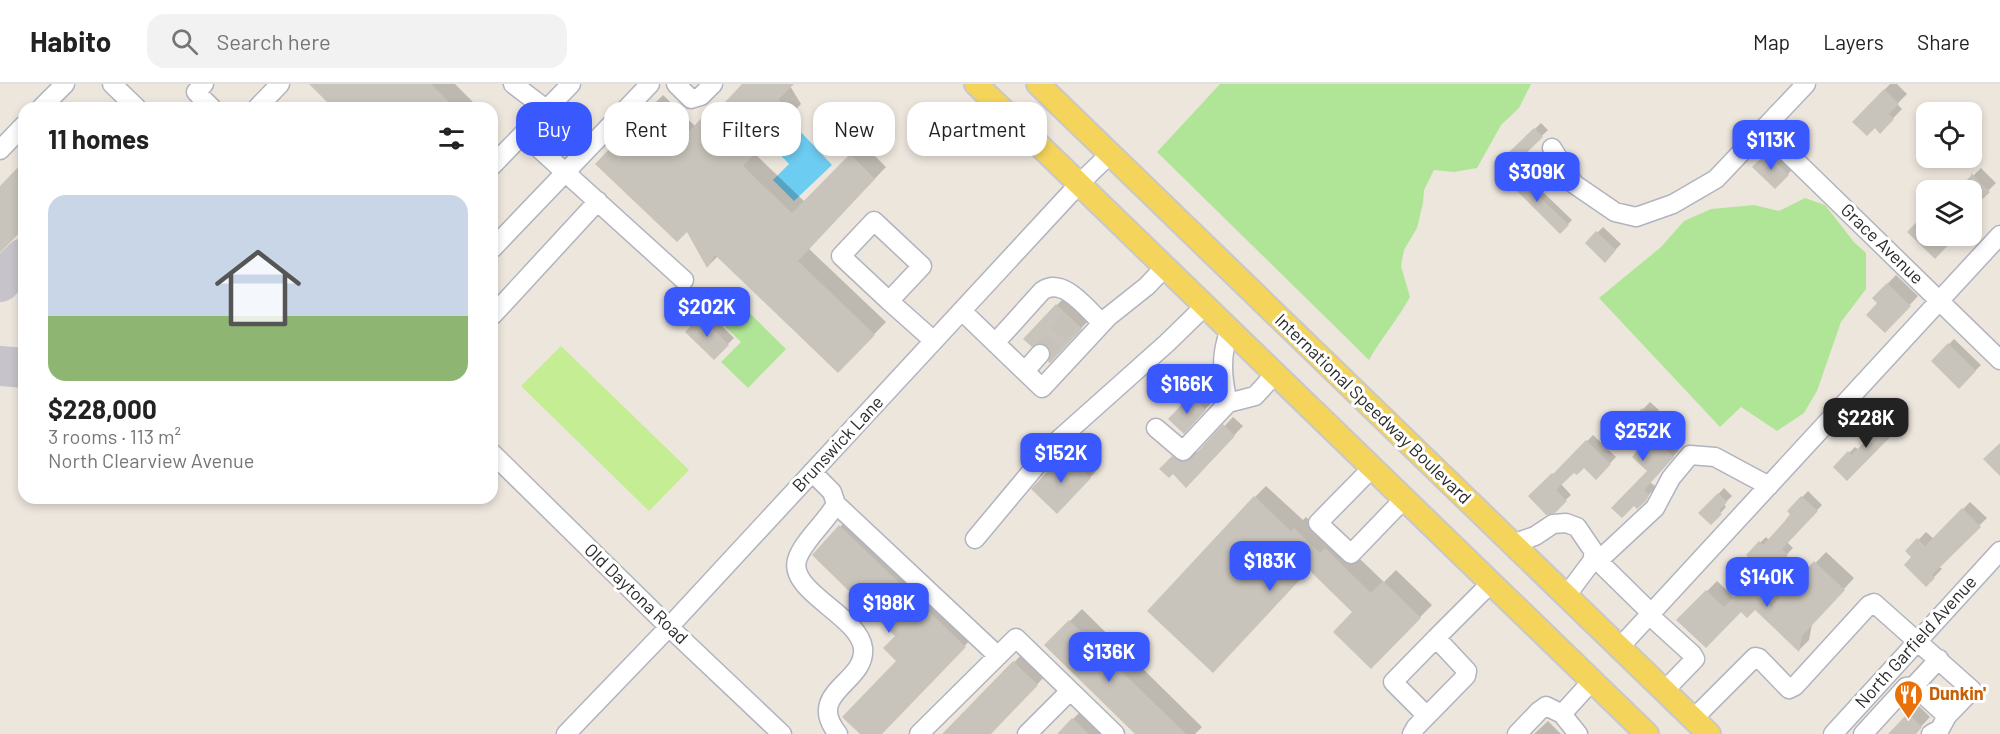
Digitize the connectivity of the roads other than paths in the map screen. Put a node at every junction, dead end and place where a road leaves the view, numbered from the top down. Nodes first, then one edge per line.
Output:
1 (64, 84) edge
2 (112, 84) edge
3 (204, 84) edge
4 (280, 84) edge
5 (513, 84) edge
6 (571, 84) edge
7 (650, 84) edge
8 (676, 84) edge
9 (713, 84) edge
10 (976, 84) edge
11 (1038, 84) edge
12 (1806, 84) edge
13 (47, 102) edge
14 (131, 102) edge
15 (206, 102) edge
16 (263, 102) edge
17 (537, 102) edge
18 (553, 102) edge
19 (1763, 129) junction
20 (18, 131) edge
21 (516, 141) edge
22 (1552, 148) dead end
23 (0, 150) edge
24 (1110, 154) junction
25 (548, 156) edge
26 (498, 160) edge
27 (565, 171) junction
28 (1079, 184) junction
29 (598, 201) junction
30 (2000, 235) edge
31 (498, 243) edge
32 (1165, 267) junction
33 (684, 280) dead end
34 (889, 301) junction
35 (1940, 301) junction
36 (1205, 306) junction
37 (498, 309) edge
38 (962, 311) junction
39 (1102, 323) junction
40 (1230, 330) junction
41 (934, 341) junction
42 (995, 343) junction
43 (1040, 354) tunnel mouth
44 (2000, 360) edge
45 (1024, 371) junction
46 (1275, 374) junction
47 (1228, 403) junction
48 (1156, 428) dead end
49 (498, 459) edge
50 (1372, 468) junction
51 (812, 472) junction
52 (1769, 486) junction
53 (1404, 499) junction
54 (836, 504) junction
55 (975, 539) dead end
56 (1512, 544) junction
57 (2000, 551) edge
58 (1596, 558) junction
59 (1491, 583) junction
60 (1566, 596) junction
61 (1650, 614) junction
62 (669, 627) junction
63 (1437, 638) junction
64 (1918, 640) junction
65 (1619, 648) junction
66 (998, 656) junction
67 (1939, 659) junction
68 (1592, 681) junction
69 (1914, 686) junction
70 (1070, 691) junction
71 (1664, 691) junction
72 (1562, 714) junction
73 (1426, 716) junction
74 (1947, 716) junction
75 (1701, 727) edge
76 (566, 734) edge
77 (782, 734) edge
78 (838, 734) edge
79 (918, 734) edge
80 (1027, 734) edge
81 (1115, 734) edge
82 (1412, 734) edge
83 (1517, 734) edge
84 (1578, 734) edge
85 (1647, 734) edge
86 (1833, 734) edge
87 (1863, 734) edge
88 (1931, 734) edge

1 - 13 street
2 - 14 street
3 - 15 street
4 - 16 street
5 - 17 street
6 - 18 street
7 - 27 street
8 - 9 street
10 - 28 main road
11 - 24 main road, International Speedway Boulevard
12 - 19 street
19 - 22 street
19 - 35 street, Grace Avenue
20 - 23 street
21 - 26 street
24 - 28 street, Brunswick Lane
24 - 56 main road, International Speedway Boulevard
25 - 27 street
27 - 29 street
27 - 31 street
28 - 32 main road
28 - 38 street, Brunswick Lane
29 - 33 street
29 - 37 street
30 - 35 street
32 - 36 main road
32 - 39 street
34 - 34 street
34 - 41 street
35 - 44 street, Grace Avenue
35 - 52 street
36 - 40 main road
36 - 55 street
38 - 41 street, Brunswick Lane
38 - 42 street
39 - 42 street
39 - 45 street
40 - 46 main road
40 - 47 street
41 - 51 street, Brunswick Lane
42 - 45 street
43 - 45 street
46 - 47 street
46 - 50 main road
47 - 48 street
49 - 62 street, Old Daytona Road
50 - 53 main road
50 - 53 street
51 - 54 street
51 - 62 street, Brunswick Lane
52 - 58 street
52 - 61 street
53 - 59 main road
54 - 66 street
54 - 78 street
56 - 58 street
56 - 60 main road, International Speedway Boulevard
57 - 64 street, North Garfield Avenue
58 - 60 street
58 - 61 street
59 - 63 street
59 - 68 main road
60 - 65 main road, International Speedway Boulevard
61 - 65 street
61 - 71 street
62 - 76 street, Brunswick Lane
62 - 77 street, Old Daytona Road
63 - 73 street
63 - 73 street
64 - 67 street
64 - 75 street
64 - 86 street, North Garfield Avenue
65 - 71 main road, International Speedway Boulevard
66 - 70 street
66 - 79 street
67 - 69 street
67 - 74 street
68 - 72 street
68 - 85 main road
69 - 74 street
69 - 87 street
70 - 80 street
70 - 81 street
71 - 75 main road, International Speedway Boulevard
72 - 83 street
72 - 84 street
73 - 82 street
74 - 88 street

